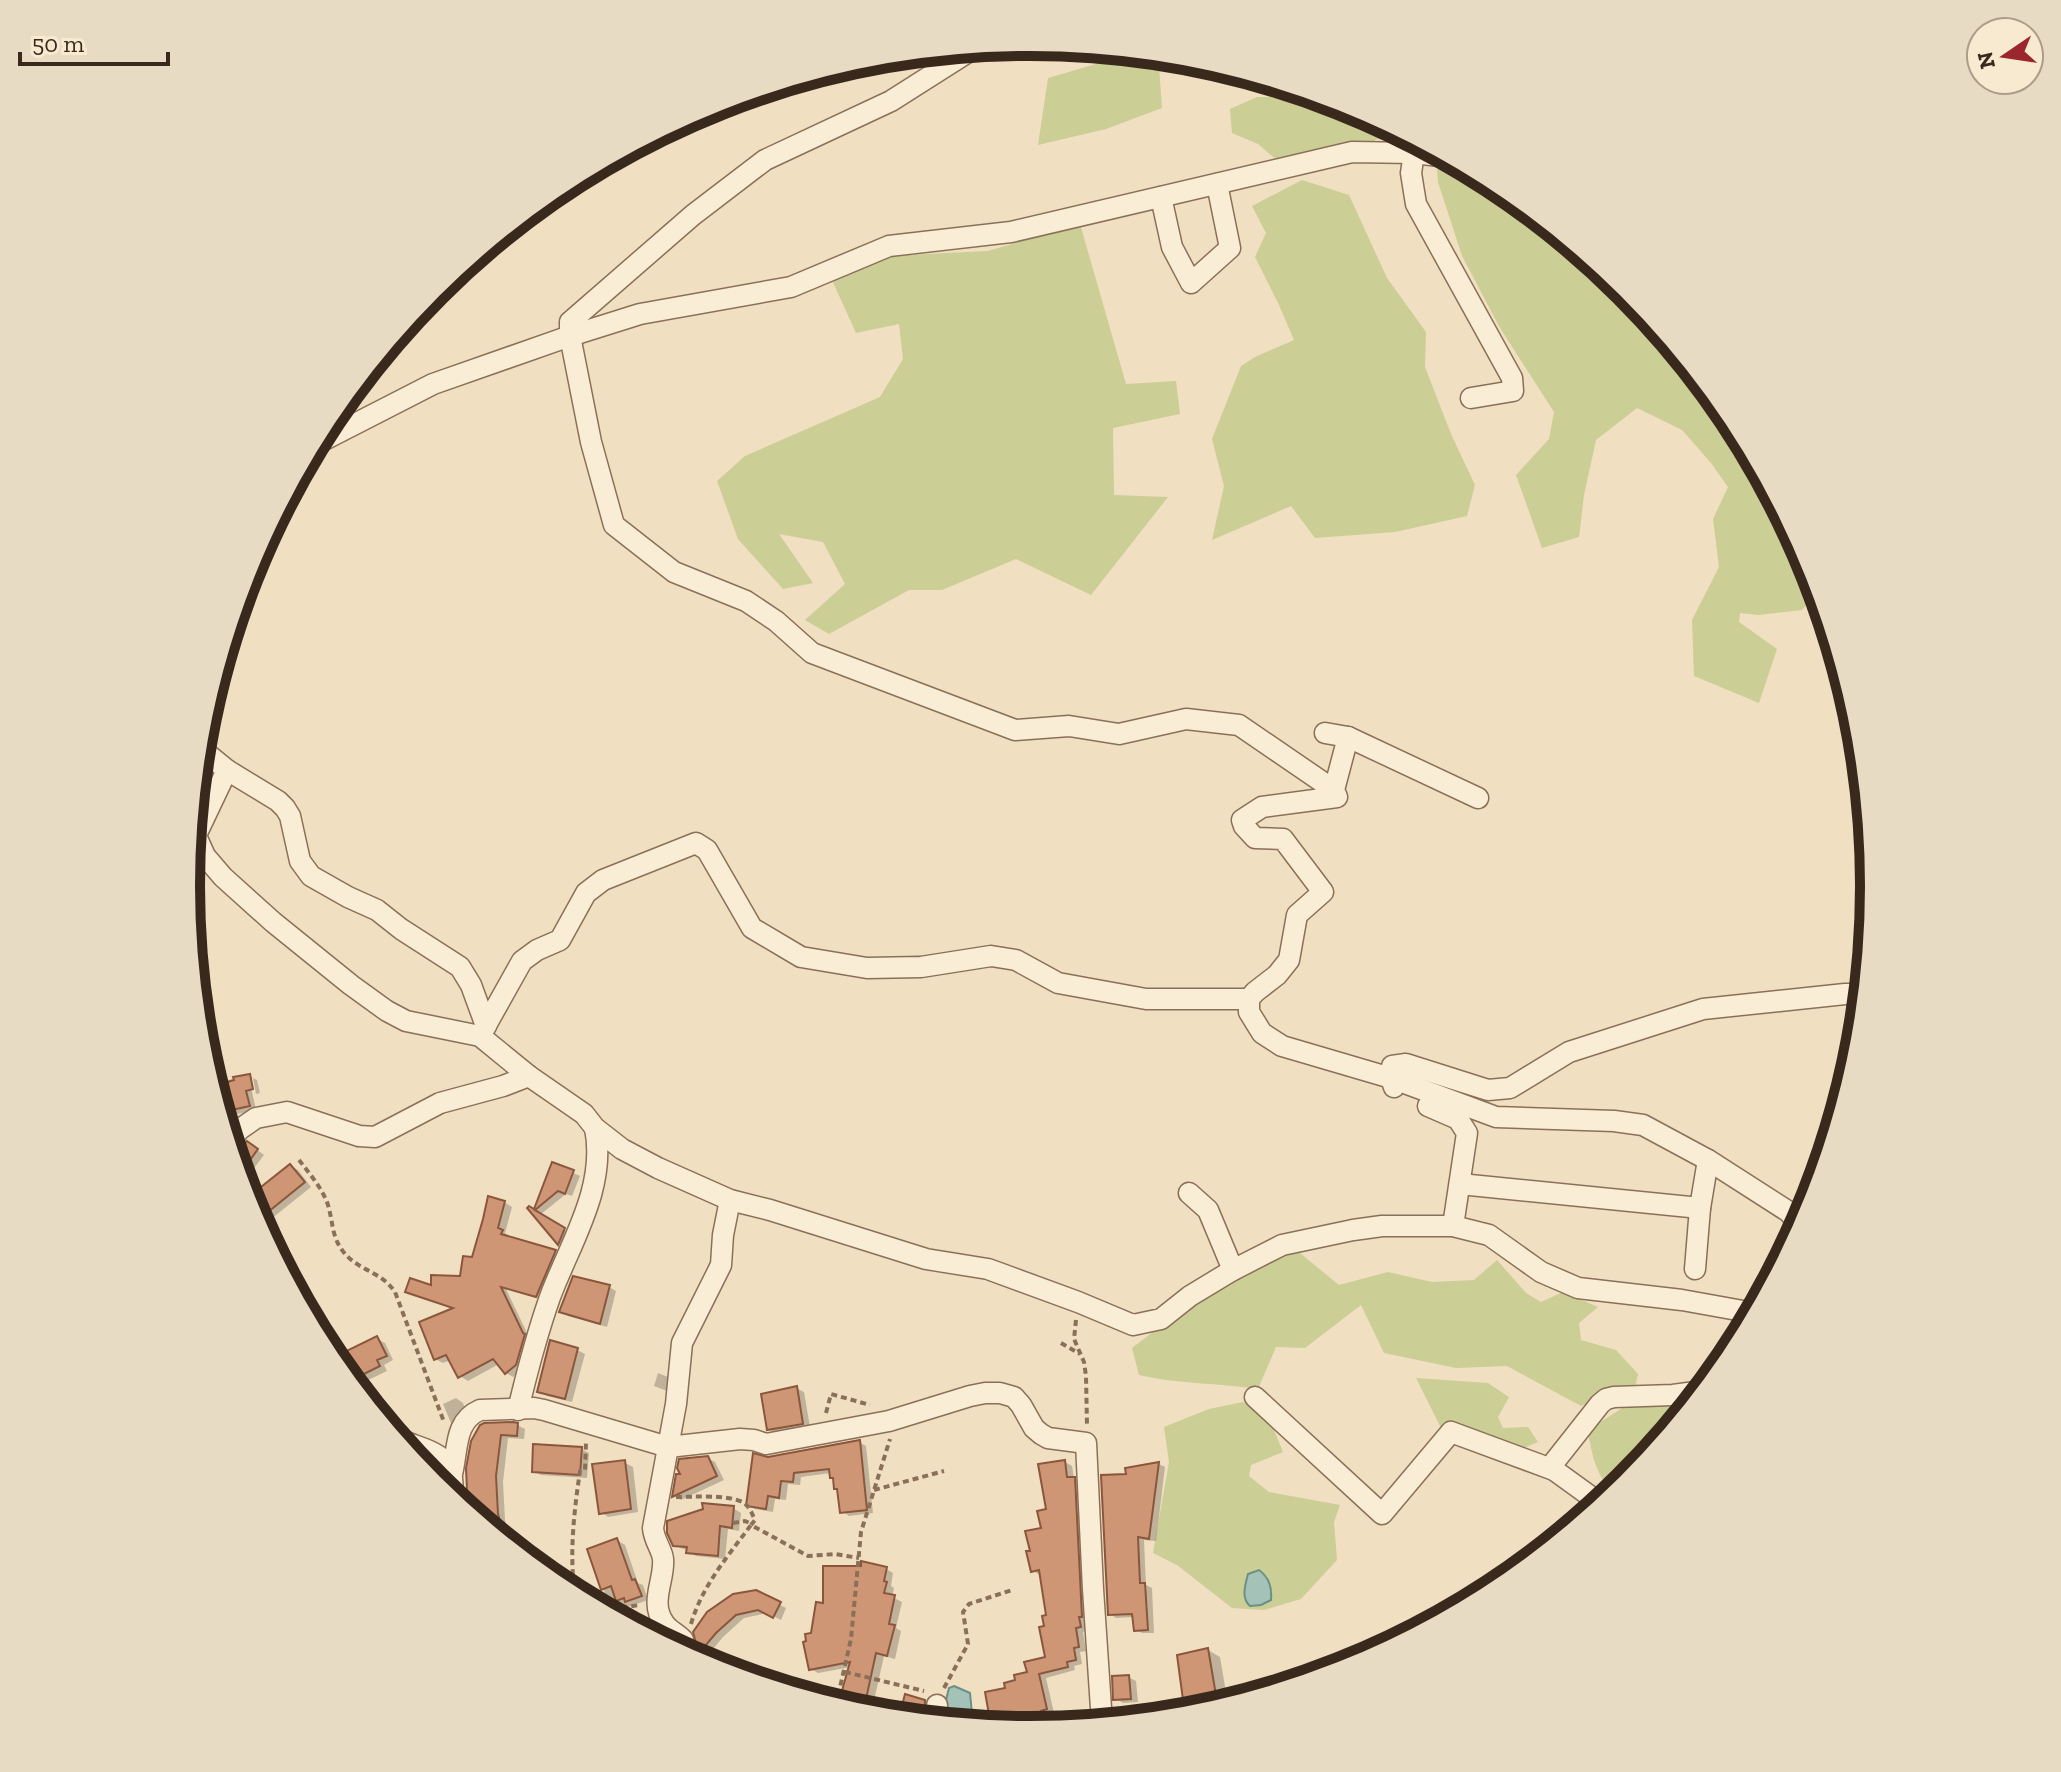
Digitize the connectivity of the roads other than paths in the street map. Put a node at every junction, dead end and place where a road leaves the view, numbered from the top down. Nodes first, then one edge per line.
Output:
1 (956, 60) edge
2 (1414, 153) junction
3 (1421, 154) edge
4 (1217, 184) junction
5 (1161, 197) junction
6 (570, 336) junction
7 (1471, 398) dead end
8 (334, 435) edge
9 (1325, 733) dead end
10 (1348, 737) junction
11 (211, 757) edge
12 (227, 770) junction
13 (1334, 790) junction
14 (1478, 798) dead end
15 (203, 820) edge
16 (201, 848) edge
17 (1853, 994) edge
18 (1249, 999) junction
19 (483, 1031) junction
20 (529, 1076) junction
21 (1391, 1078) junction
22 (595, 1128) junction
23 (238, 1131) edge
24 (1708, 1160) junction
25 (1460, 1184) junction
26 (1189, 1193) dead end
27 (730, 1200) junction
28 (1700, 1208) junction
29 (1792, 1216) edge
30 (1453, 1226) junction
31 (1695, 1269) dead end
32 (1233, 1270) junction
33 (1743, 1311) edge
34 (1687, 1393) edge
35 (1255, 1397) dead end
36 (518, 1410) junction
37 (668, 1447) junction
38 (420, 1448) edge
39 (1554, 1470) junction
40 (452, 1474) junction
41 (452, 1481) edge
42 (1592, 1497) edge
43 (673, 1635) edge
44 (1101, 1712) edge

1 - 6 street
2 - 3 street
2 - 4 street
2 - 7 street
4 - 5 street
4 - 5 street
5 - 6 street
6 - 8 street
6 - 13 street
9 - 10 street
10 - 13 street
10 - 14 street
11 - 12 street
12 - 15 street
12 - 19 street
13 - 18 street
16 - 19 street
17 - 21 street
18 - 19 street
18 - 21 street
19 - 20 street
20 - 22 street
20 - 23 street
21 - 24 street
21 - 25 street
22 - 27 street
22 - 36 street
24 - 28 street
24 - 29 street
25 - 28 street
25 - 30 street
26 - 32 street
27 - 32 street
27 - 37 street
28 - 31 street
30 - 32 street
30 - 33 street
34 - 39 street
35 - 39 street
36 - 37 street
36 - 40 street
37 - 43 street
37 - 44 street
38 - 40 street
39 - 42 street
40 - 41 street

